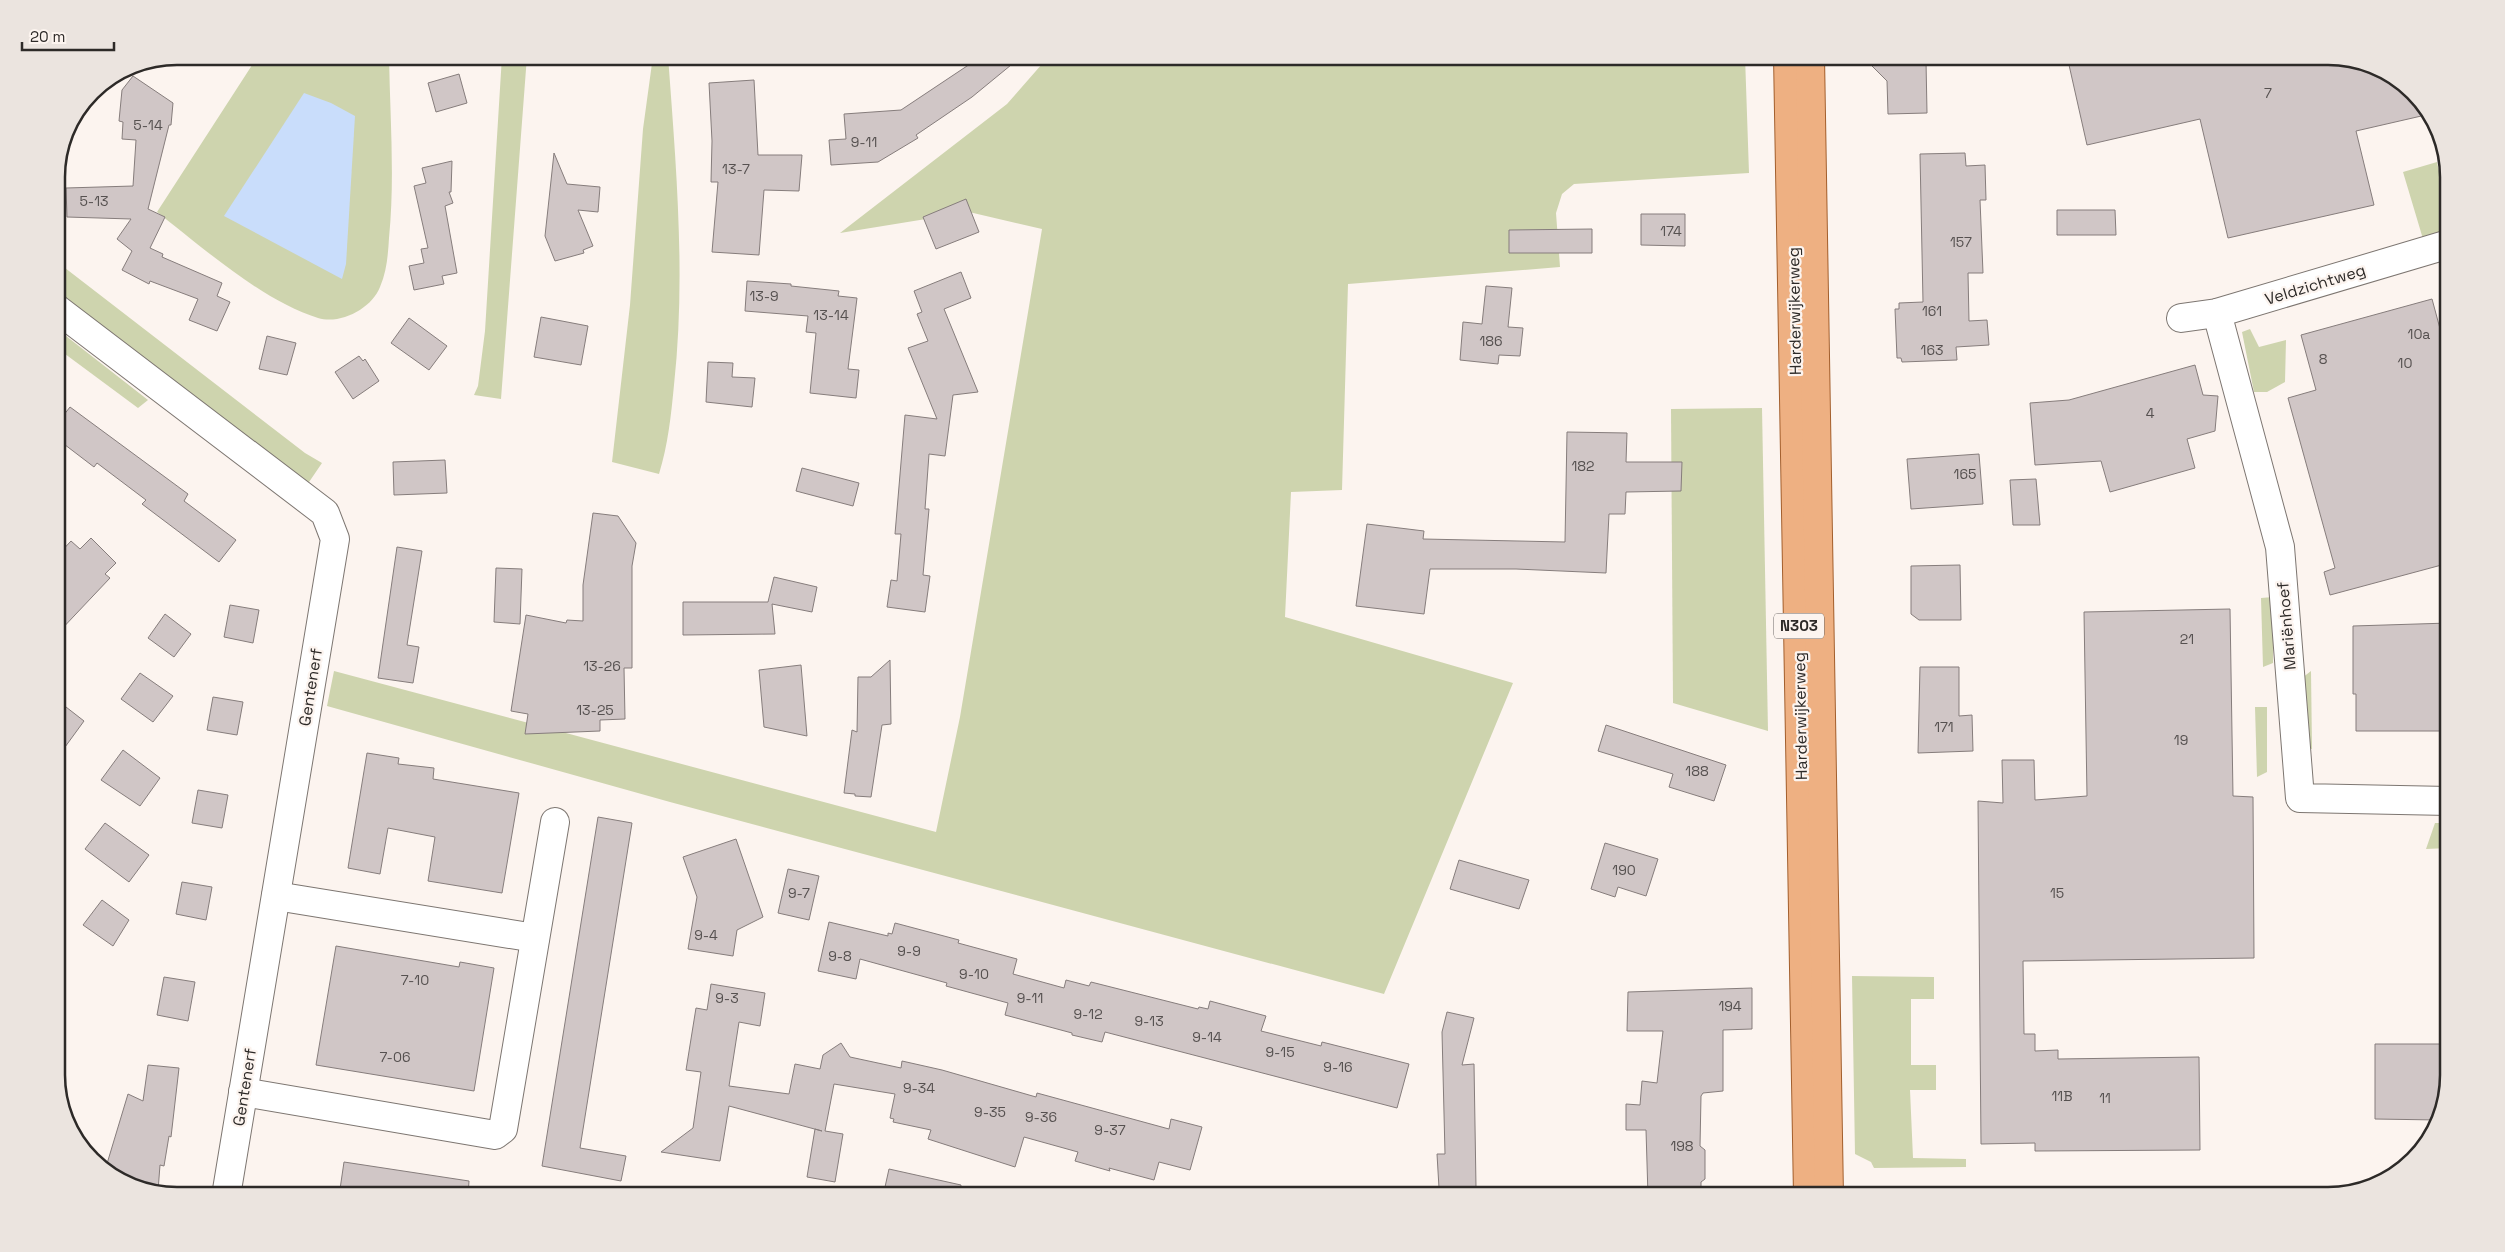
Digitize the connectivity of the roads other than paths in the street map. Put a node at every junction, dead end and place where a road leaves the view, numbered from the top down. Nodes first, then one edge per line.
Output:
1 (1788, 65) edge
2 (1810, 65) edge
3 (2440, 246) edge
4 (2218, 313) junction
5 (65, 316) edge
6 (2181, 318) dead end
7 (2440, 801) edge
8 (555, 822) dead end
9 (276, 896) junction
10 (534, 938) junction
11 (243, 1092) junction
12 (227, 1187) edge
13 (1808, 1187) edge
14 (1829, 1187) edge

1 - 13 main road, Harderwijkerweg / N303
2 - 14 main road, Harderwijkerweg / N303
3 - 4 street, Veldzichtweg
4 - 6 street, Veldzichtweg
4 - 7 street, Mariënhoef
5 - 9 street, Gentenerf
8 - 10 street
9 - 10 street
9 - 11 street, Gentenerf
10 - 11 street
11 - 12 street, Gentenerf

